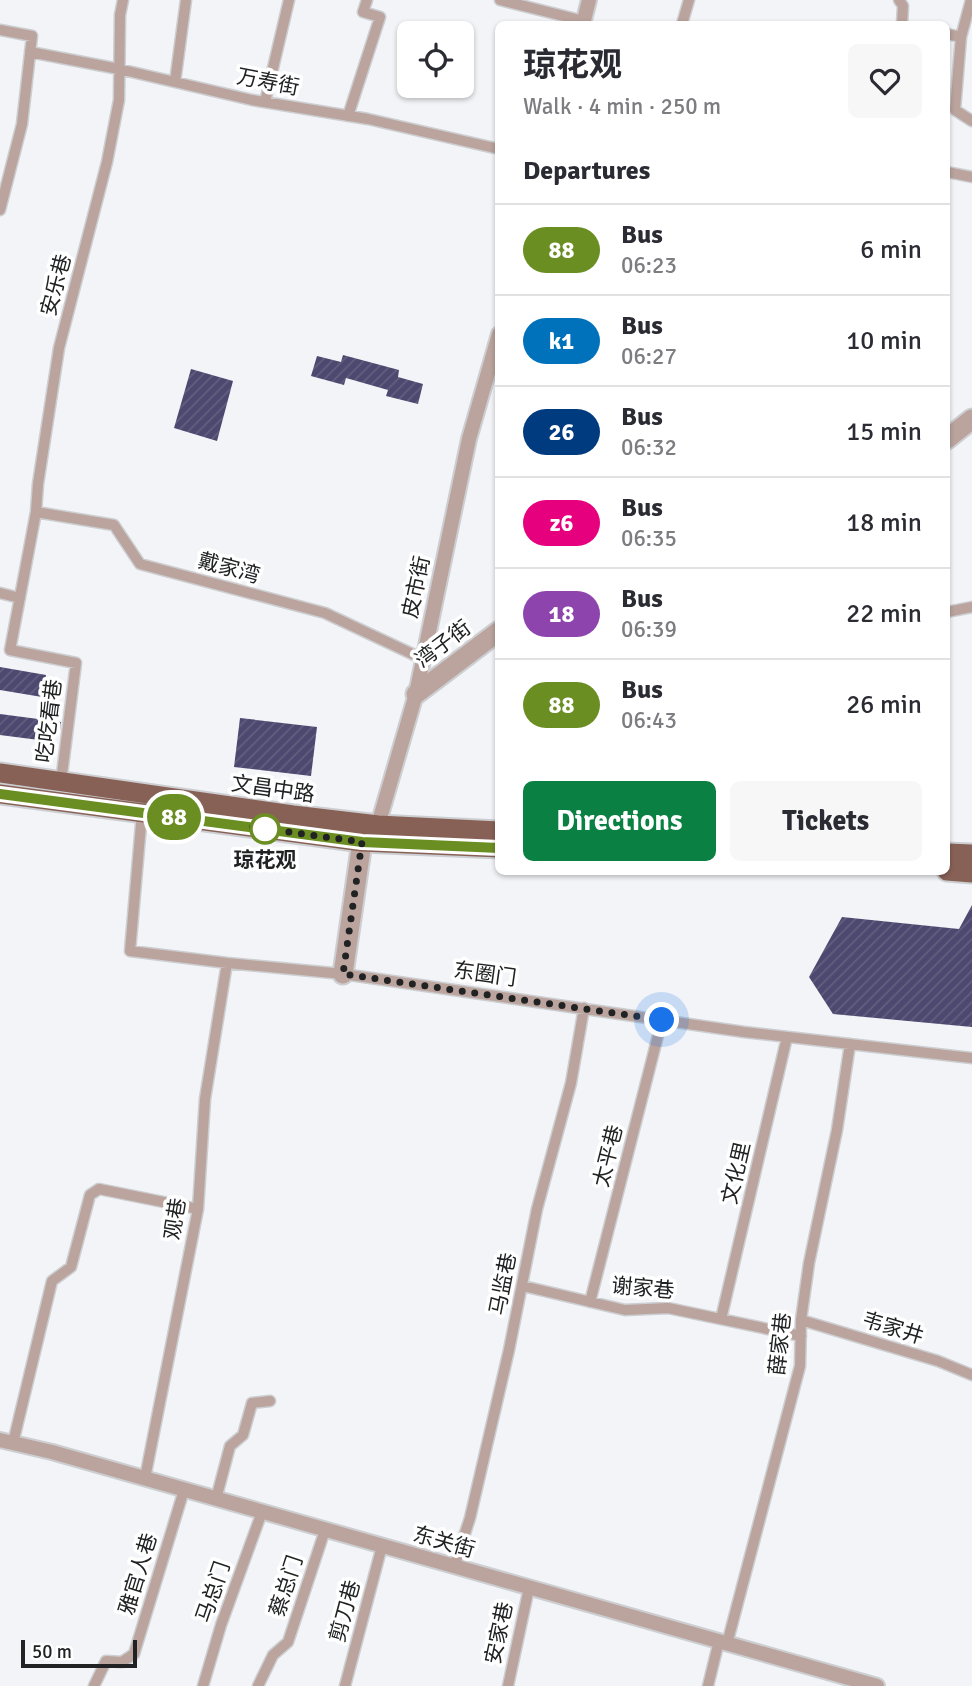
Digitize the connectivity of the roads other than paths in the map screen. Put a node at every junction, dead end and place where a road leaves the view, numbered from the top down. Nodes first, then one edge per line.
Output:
1 (123, 0) edge
2 (186, 0) edge
3 (289, 0) edge
4 (367, 0) edge
5 (500, 0) edge
6 (589, 0) edge
7 (689, 0) edge
8 (899, 0) edge
9 (971, 0) edge
10 (576, 21) edge
11 (584, 21) edge
12 (683, 21) edge
13 (900, 21) edge
14 (0, 30) edge
15 (950, 35) edge
16 (961, 37) junction
17 (30, 52) junction
18 (119, 69) junction
19 (175, 82) junction
20 (265, 102) junction
21 (348, 116) junction
22 (972, 121) edge
23 (495, 148) edge
24 (950, 173) edge
25 (972, 177) edge
26 (0, 210) edge
27 (495, 348) edge
28 (972, 419) edge
29 (950, 437) edge
30 (36, 512) junction
31 (0, 593) edge
32 (20, 598) junction
33 (972, 607) edge
34 (950, 611) edge
35 (495, 634) edge
36 (423, 659) junction
37 (416, 694) junction
38 (0, 773) edge
39 (61, 782) junction
40 (0, 794) edge
41 (142, 813) junction
42 (378, 825) junction
43 (495, 831) edge
44 (362, 842) junction
45 (495, 848) edge
46 (950, 853) edge
47 (972, 854) edge
48 (950, 871) edge
49 (972, 873) edge
50 (228, 963) junction
51 (343, 974) junction
52 (584, 1008) junction
53 (662, 1020) junction
54 (788, 1037) junction
55 (850, 1044) junction
56 (972, 1058) edge
57 (198, 1209) junction
58 (523, 1286) junction
59 (590, 1302) junction
60 (721, 1319) junction
61 (802, 1320) junction
62 (801, 1336) junction
63 (972, 1375) edge
64 (270, 1401) dead end
65 (6, 1441) edge
66 (145, 1478) junction
67 (184, 1490) junction
68 (216, 1499) junction
69 (262, 1512) junction
70 (325, 1530) junction
71 (382, 1546) junction
72 (454, 1566) junction
73 (529, 1588) junction
74 (723, 1643) junction
75 (94, 1686) edge
76 (202, 1686) edge
77 (258, 1686) edge
78 (345, 1686) edge
79 (508, 1686) edge
80 (708, 1686) edge
81 (874, 1686) edge

1 - 18 lane, 安乐巷
2 - 19 lane
3 - 20 lane
4 - 21 lane
5 - 10 lane
6 - 11 street
7 - 12 lane
8 - 13 lane
9 - 16 lane
14 - 17 lane
15 - 16 lane
16 - 22 lane
17 - 18 lane, 万寿街
17 - 26 lane
18 - 19 lane, 万寿街
18 - 30 lane, 安乐巷
19 - 20 lane, 万寿街
20 - 21 lane, 万寿街
21 - 23 lane, 万寿街
24 - 25 lane
27 - 36 street, 皮市街
28 - 29 street
30 - 32 lane, 吃吃看巷
30 - 36 lane, 戴家湾
31 - 32 lane
32 - 39 lane, 吃吃看巷
33 - 34 lane
35 - 37 street, 湾子街
36 - 37 street, 皮市街
37 - 42 street, 皮市街
38 - 39 main road, 文昌中路
39 - 42 main road, 文昌中路
40 - 41 main road, 文昌中路
41 - 44 main road, 文昌中路
41 - 50 lane, 东圈门
42 - 43 main road, 文昌中路
42 - 44 street, 皮市街
44 - 45 main road, 文昌中路
44 - 51 street
46 - 47 main road
48 - 49 main road
50 - 51 lane, 东圈门
50 - 57 lane, 观巷
51 - 52 lane, 东圈门
52 - 53 lane, 东圈门
52 - 58 lane, 马监巷
53 - 54 lane, 东圈门
53 - 59 lane, 太平巷
54 - 55 lane, 东圈门
54 - 60 lane, 文化里
55 - 56 lane, 东圈门
55 - 61 lane, 薛家巷
57 - 65 lane
57 - 66 lane, 观巷
58 - 59 lane, 谢家巷
58 - 72 lane, 马监巷
59 - 60 lane, 谢家巷
60 - 62 lane, 谢家巷
61 - 62 lane, 薛家巷
61 - 63 lane, 韦家井
62 - 74 lane, 薛家巷
64 - 68 lane
65 - 66 street, 东关街
66 - 67 street, 东关街
67 - 68 street, 东关街
67 - 75 lane, 雅官人巷
68 - 69 street, 东关街
69 - 70 street, 东关街
69 - 76 lane, 马总门
70 - 71 street, 东关街
70 - 77 lane, 蔡总门
71 - 72 street, 东关街
71 - 78 lane, 剪刀巷
72 - 73 street, 东关街
73 - 74 street, 东关街
73 - 79 lane, 安家巷
74 - 80 lane, 薛家巷
74 - 81 street, 东关街

